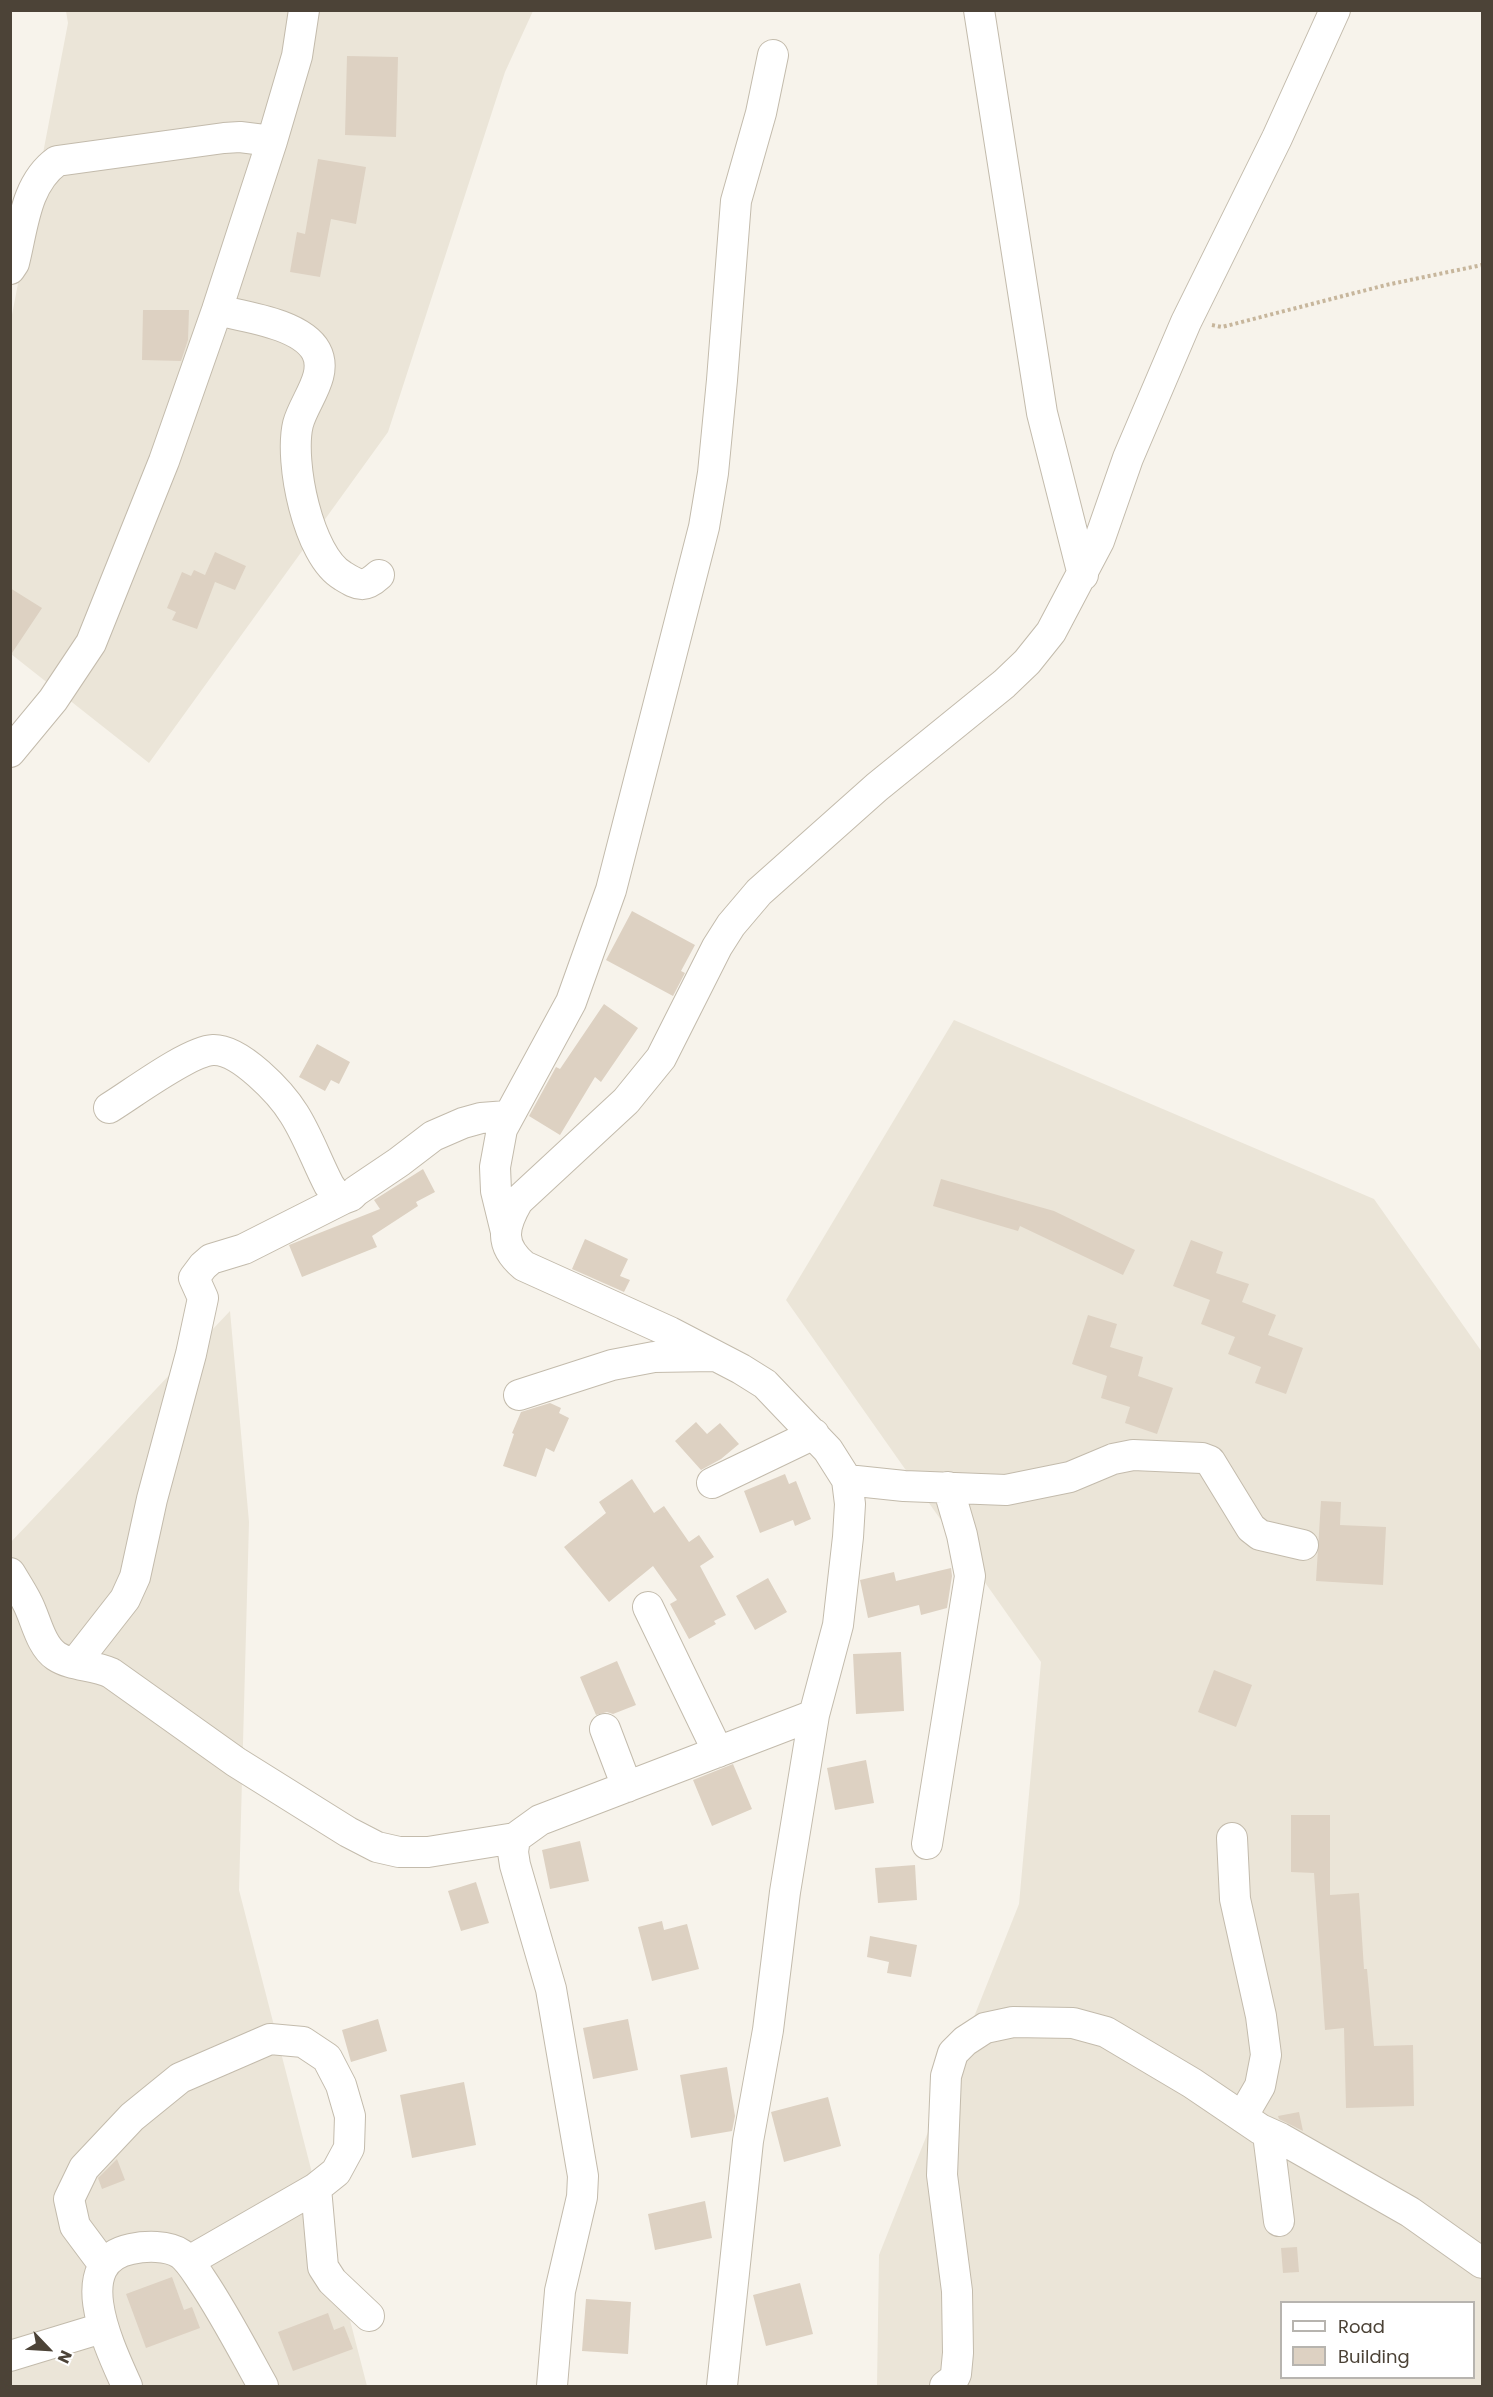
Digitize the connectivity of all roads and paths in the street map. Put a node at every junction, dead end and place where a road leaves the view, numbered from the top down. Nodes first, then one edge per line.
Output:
1 (304, 10) edge
2 (979, 10) edge
3 (1335, 10) edge
4 (772, 55) dead end
5 (272, 141) junction
6 (1482, 265) edge
7 (10, 269) edge
8 (217, 309) junction
9 (1186, 322) junction
10 (379, 575) dead end
11 (1083, 575) junction
12 (10, 752) edge
13 (109, 1108) dead end
14 (507, 1116) junction
15 (343, 1199) junction
16 (506, 1232) junction
17 (717, 1356) junction
18 (519, 1395) dead end
19 (814, 1434) junction
20 (847, 1480) junction
21 (712, 1483) dead end
22 (948, 1487) junction
23 (1303, 1545) dead end
24 (10, 1573) edge
25 (648, 1607) dead end
26 (75, 1663) junction
27 (814, 1715) junction
28 (605, 1729) dead end
29 (718, 1752) junction
30 (627, 1787) junction
31 (516, 1838) junction
32 (1232, 1838) dead end
33 (927, 1844) dead end
34 (1242, 2117) junction
35 (1268, 2134) junction
36 (316, 2188) junction
37 (1279, 2221) dead end
38 (189, 2261) junction
39 (1482, 2264) edge
40 (104, 2265) junction
41 (369, 2316) dead end
42 (102, 2328) junction
43 (10, 2356) edge
44 (127, 2386) edge
45 (262, 2386) edge
46 (552, 2386) edge
47 (722, 2386) edge
48 (945, 2386) edge

1 - 5 street
2 - 11 street
3 - 9 street
4 - 14 street
5 - 7 street
5 - 8 street
6 - 9 path
8 - 10 street
8 - 12 street
9 - 11 street
11 - 16 street
13 - 15 street
14 - 15 street
14 - 16 street
15 - 26 street
16 - 17 street
17 - 18 street
17 - 19 street
19 - 20 street
19 - 21 street
20 - 22 street
20 - 27 street
22 - 23 street
22 - 33 street
24 - 26 street
25 - 29 street
26 - 31 street
27 - 29 street
27 - 47 street
28 - 30 street
29 - 30 street
30 - 31 street
31 - 46 street
32 - 34 street
34 - 35 street
34 - 48 street
35 - 37 street
35 - 39 street
36 - 38 street
36 - 40 street
36 - 41 street
38 - 40 street
38 - 45 street
40 - 42 street
42 - 43 street
42 - 44 street

